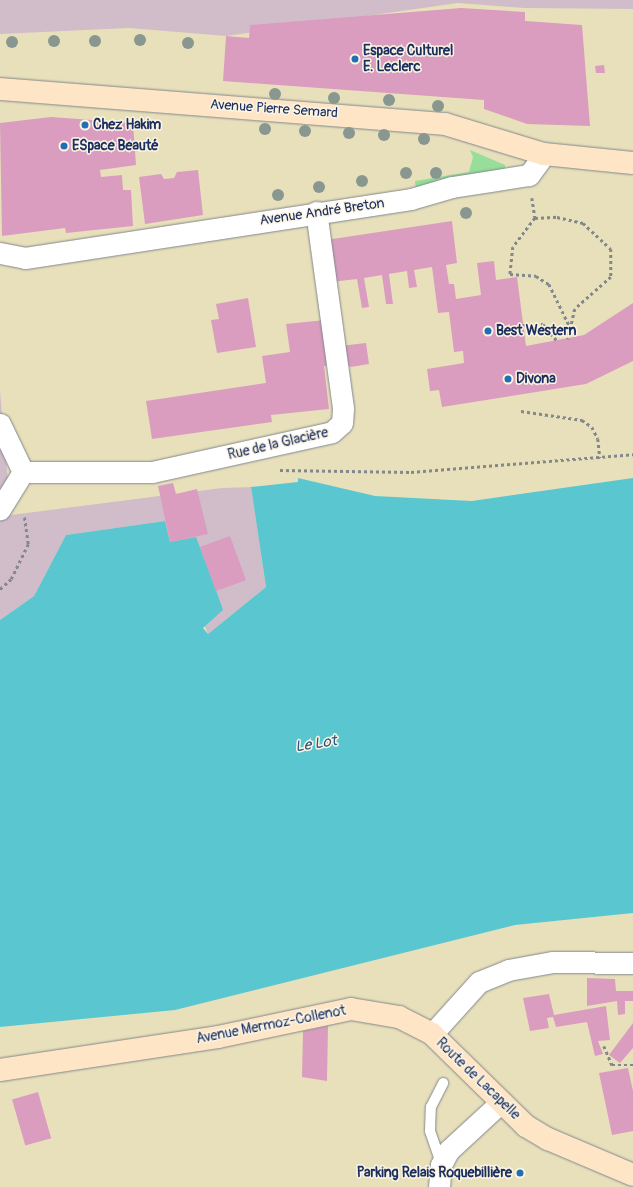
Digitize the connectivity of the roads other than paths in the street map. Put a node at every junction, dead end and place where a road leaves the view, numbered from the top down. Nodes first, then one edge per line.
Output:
1 (0, 89) edge
2 (544, 154) junction
3 (633, 163) edge
4 (316, 212) junction
5 (0, 253) edge
6 (0, 424) edge
7 (24, 472) junction
8 (0, 509) edge
9 (633, 963) edge
10 (432, 1034) junction
11 (0, 1070) edge
12 (443, 1083) dead end
13 (500, 1103) junction
14 (441, 1165) junction
15 (633, 1175) edge
16 (439, 1187) edge

1 - 2 street, Avenue Pierre Semard
2 - 3 street
2 - 4 street, Avenue André Breton
4 - 5 street, Avenue André Breton
4 - 7 street, Rue de la Glacière
6 - 7 street
7 - 8 street
9 - 10 street
10 - 11 street, Avenue Mermoz-Collenot
10 - 13 street, Route de Lacapelle
12 - 14 lane
13 - 14 street
13 - 15 street, Route de Lacapelle
14 - 16 street

